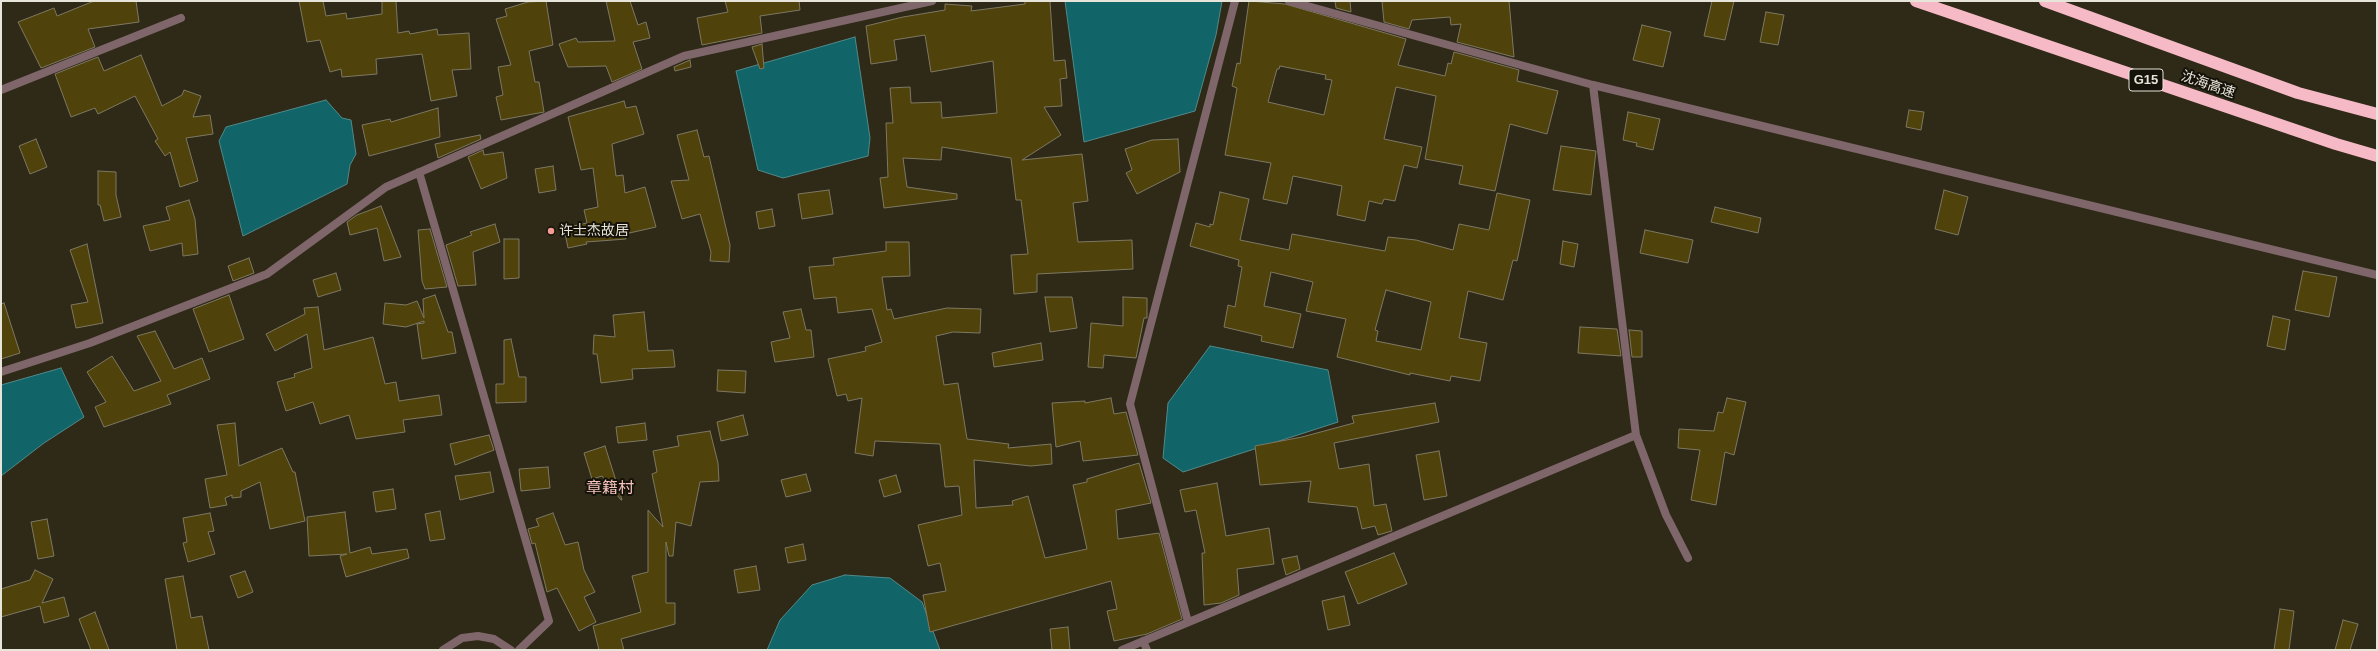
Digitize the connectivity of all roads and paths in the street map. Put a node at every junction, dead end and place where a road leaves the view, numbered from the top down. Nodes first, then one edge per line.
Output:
1 (932, 1) edge
2 (1235, 1) edge
3 (1289, 1) edge
4 (1916, 1) edge
5 (2046, 1) edge
6 (181, 18) dead end
7 (1593, 85) junction
8 (1, 90) edge
9 (2377, 114) edge
10 (2377, 156) edge
11 (419, 172) junction
12 (2377, 275) edge
13 (1, 372) edge
14 (1636, 435) junction
15 (1688, 558) dead end
16 (1188, 622) junction
17 (1143, 641) junction
18 (443, 650) edge
19 (511, 650) edge
20 (519, 650) edge
21 (1122, 650) edge
22 (1147, 650) edge

1 - 11 street
2 - 16 street
3 - 7 street
4 - 10 highway, 沈海高速 / G15
5 - 9 highway, 沈海高速
6 - 8 street
7 - 12 street
7 - 14 street
11 - 13 street
11 - 20 street
14 - 15 street
14 - 16 street
16 - 17 street
17 - 21 street
17 - 22 street
18 - 19 street

